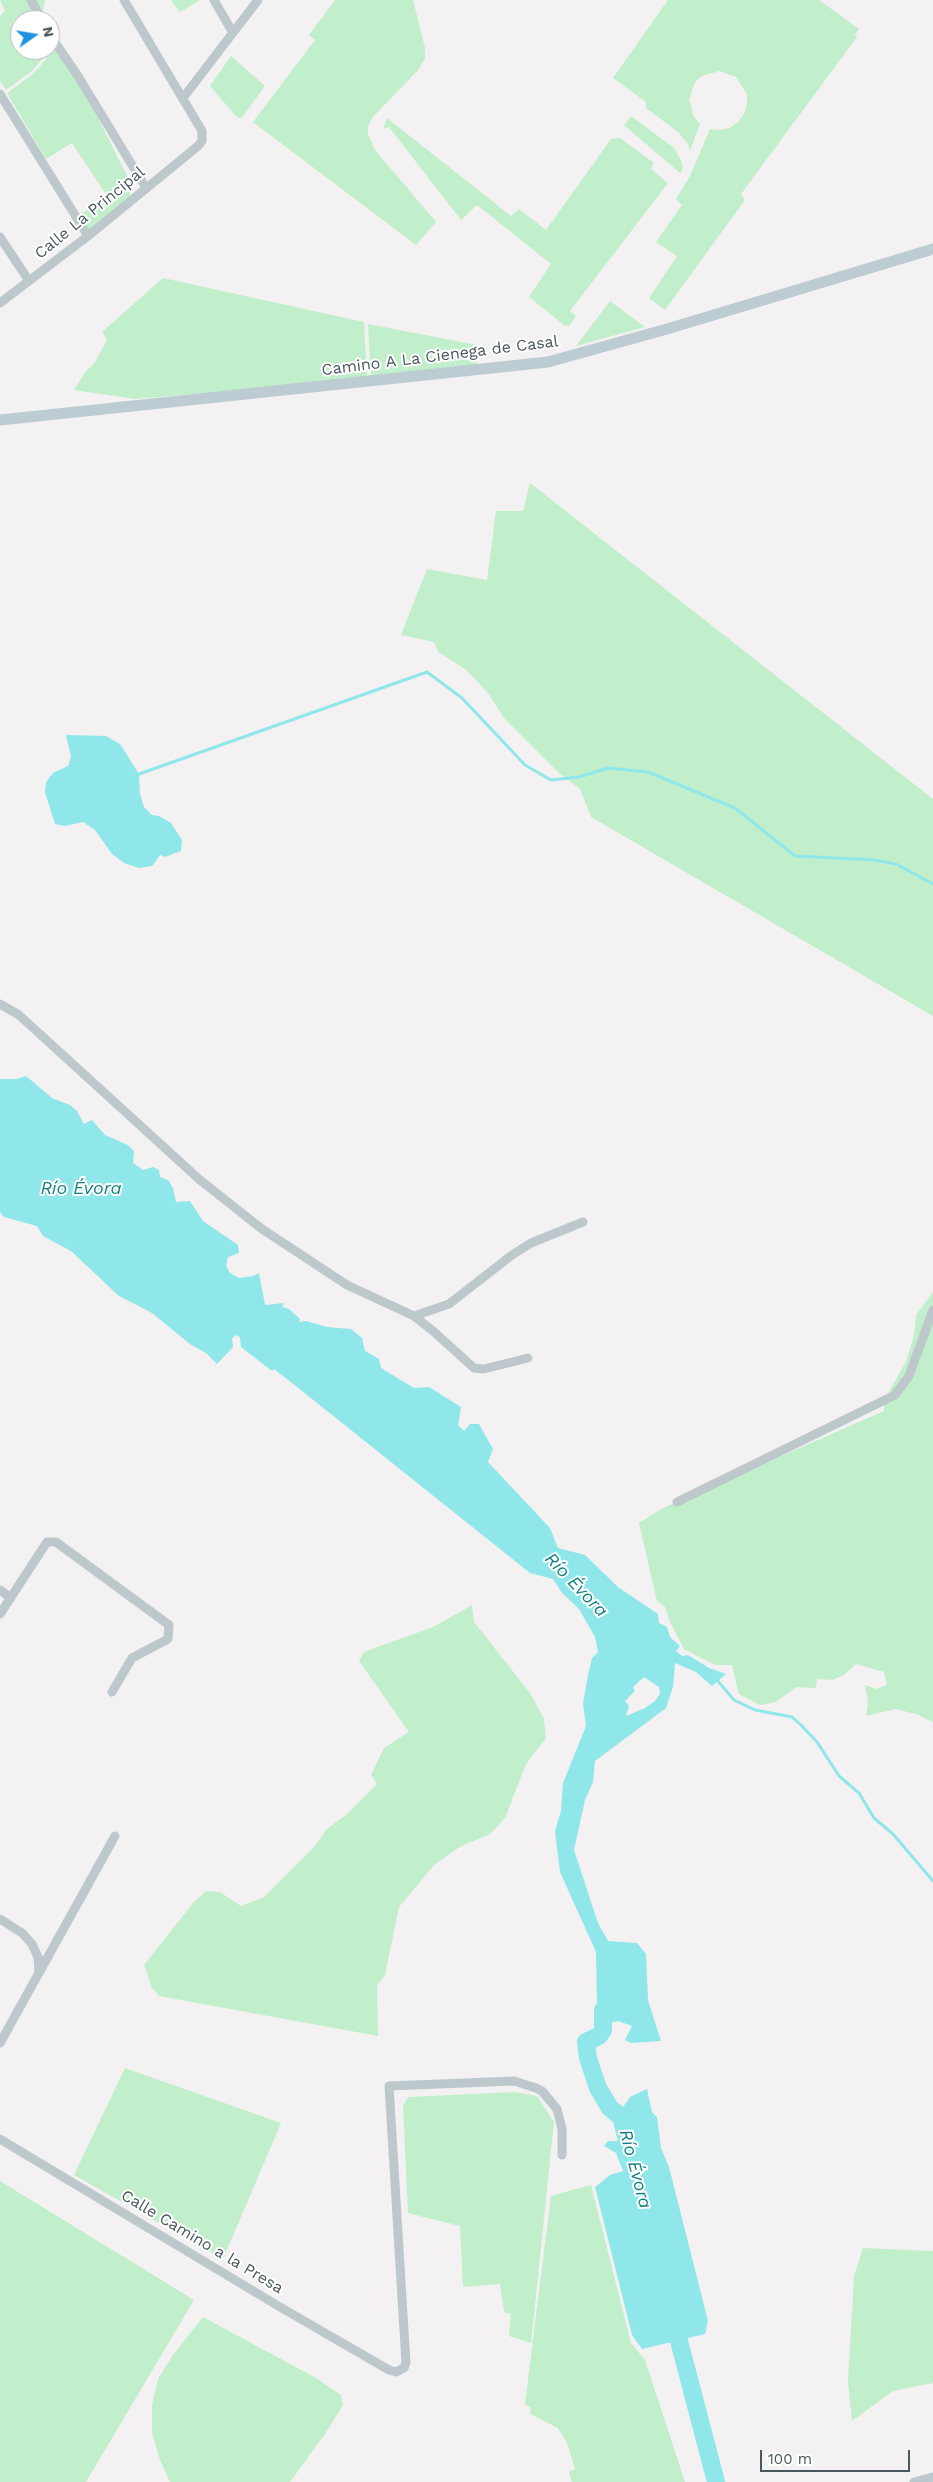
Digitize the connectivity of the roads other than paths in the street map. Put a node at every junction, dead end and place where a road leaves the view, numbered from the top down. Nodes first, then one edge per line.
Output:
1 (214, 0) edge
2 (258, 0) edge
3 (126, 2) edge
4 (233, 33) junction
5 (60, 50) edge
6 (1, 97) edge
7 (183, 98) junction
8 (146, 188) junction
9 (88, 236) junction
10 (0, 237) edge
11 (933, 249) edge
12 (29, 281) junction
13 (0, 303) edge
14 (0, 420) edge
15 (0, 1004) edge
16 (583, 1222) dead end
17 (933, 1310) edge
18 (414, 1316) junction
19 (528, 1358) dead end
20 (677, 1502) dead end
21 (0, 1590) edge
22 (11, 1598) junction
23 (0, 1614) edge
24 (112, 1692) dead end
25 (115, 1836) dead end
26 (0, 1919) edge
27 (39, 1972) junction
28 (0, 2043) edge
29 (0, 2139) edge
30 (562, 2155) dead end
31 (933, 2477) edge
32 (914, 2482) edge

1 - 4 street
2 - 4 street
3 - 7 street
4 - 7 street
5 - 8 street
6 - 9 street
7 - 8 street, Calle La Principal
8 - 9 street, Calle La Principal
9 - 12 street, Calle La Principal
10 - 12 street
11 - 14 street, Camino A La Cienega de Casal
12 - 13 street, Calle La Principal
15 - 18 street
16 - 18 street
17 - 20 street
18 - 19 street
21 - 22 street
22 - 23 street
22 - 24 street
25 - 27 street
26 - 27 street
27 - 28 street
29 - 30 street, Calle Camino a la Presa
31 - 32 street

